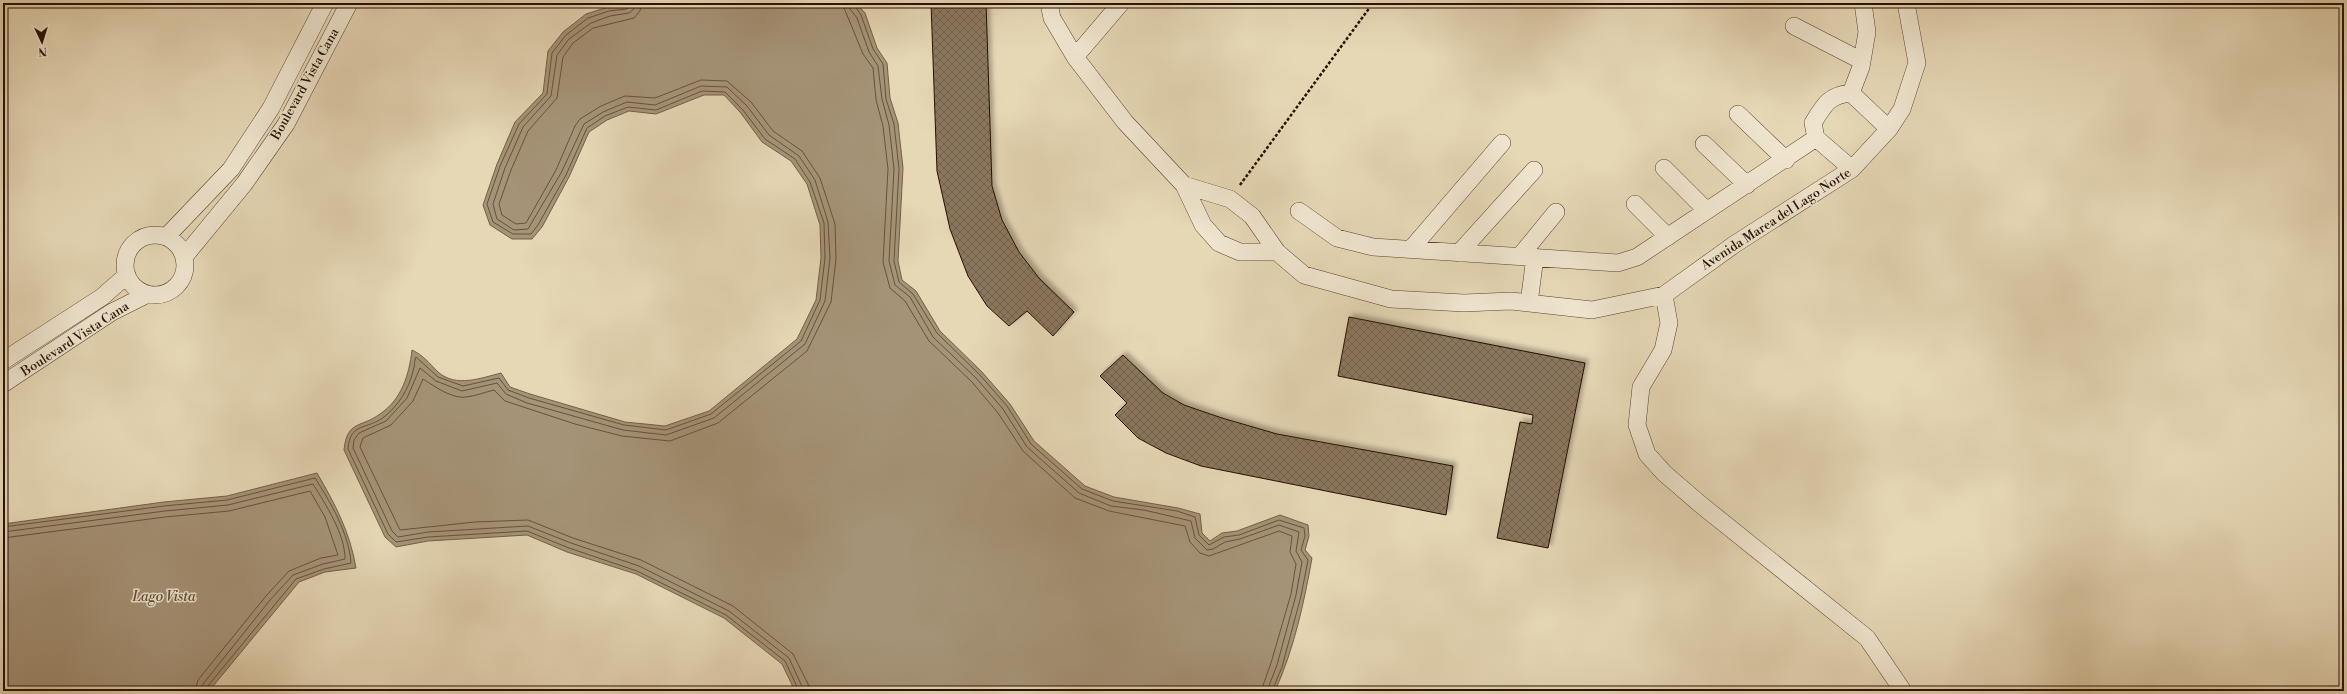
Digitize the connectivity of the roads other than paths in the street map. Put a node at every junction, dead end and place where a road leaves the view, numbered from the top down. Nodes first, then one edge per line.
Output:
1 (325, 3) edge
2 (349, 3) edge
3 (1049, 3) edge
4 (1121, 3) edge
5 (1849, 3) edge
6 (1906, 3) edge
7 (1864, 7) edge
8 (1794, 26) dead end
9 (1075, 57) junction
10 (1862, 61) junction
11 (1851, 93) junction
12 (1738, 114) dead end
13 (1889, 129) junction
14 (1816, 138) junction
15 (1502, 143) dead end
16 (1704, 144) dead end
17 (1786, 160) junction
18 (1664, 168) dead end
19 (1534, 170) dead end
20 (1852, 170) junction
21 (1184, 185) junction
22 (1747, 185) junction
23 (1635, 204) dead end
24 (1706, 210) junction
25 (1298, 211) dead end
26 (1556, 212) dead end
27 (166, 237) junction
28 (1668, 237) junction
29 (1411, 249) junction
30 (1277, 252) junction
31 (1459, 254) junction
32 (1528, 256) junction
33 (184, 257) junction
34 (127, 275) junction
35 (148, 294) junction
36 (1664, 295) junction
37 (1530, 303) junction
38 (3, 361) edge
39 (3, 384) edge
40 (1902, 691) edge

1 - 27 street, Boulevard Vista Cana
2 - 33 street, Boulevard Vista Cana
3 - 9 street
4 - 9 street
5 - 7 street
6 - 13 street, Avenida Marea del Lago Norte
7 - 10 street
8 - 10 street
9 - 21 street
10 - 11 street
11 - 13 street
11 - 14 street
12 - 17 street
13 - 20 street, Avenida Marea del Lago Norte
14 - 17 street
14 - 20 street
15 - 29 street
16 - 22 street
17 - 22 street
18 - 24 street
19 - 31 street
20 - 36 street, Avenida Marea del Lago Norte
21 - 30 street
21 - 30 street
22 - 24 street
23 - 28 street
24 - 28 street
25 - 29 street
26 - 32 street
27 - 33 street
27 - 34 street
28 - 32 street
29 - 31 street
30 - 37 street
31 - 32 street
32 - 37 street
33 - 35 street
34 - 35 street
34 - 38 street, Boulevard Vista Cana
35 - 39 street, Boulevard Vista Cana
36 - 37 street
36 - 40 street

